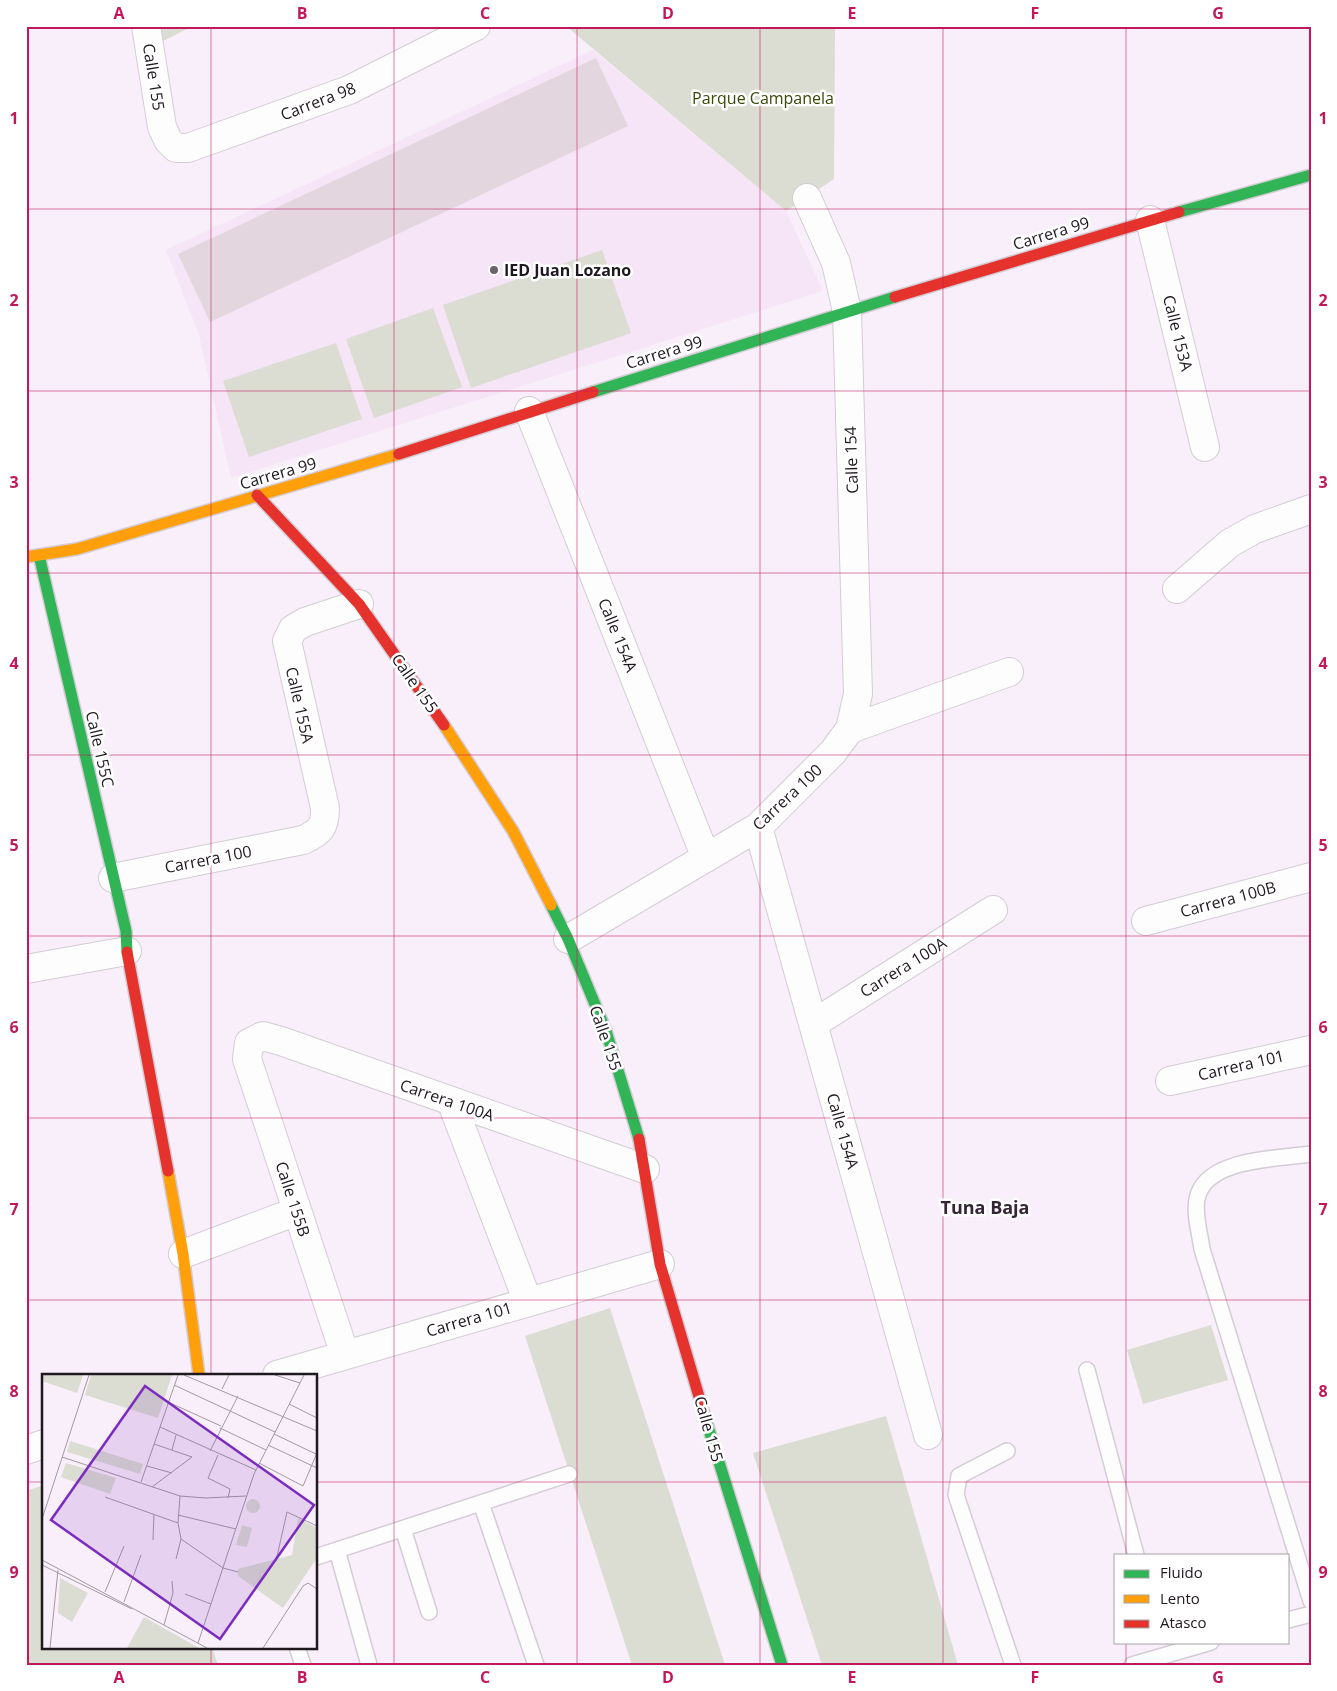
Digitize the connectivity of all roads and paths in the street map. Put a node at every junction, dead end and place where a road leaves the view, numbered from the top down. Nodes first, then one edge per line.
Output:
1 (146, 26) edge
2 (476, 26) edge
3 (162, 128) joint
4 (1311, 175) edge
5 (807, 198) dead end
6 (1150, 220) junction
7 (847, 311) junction
8 (529, 411) junction
9 (1205, 447) dead end
10 (257, 495) junction
11 (1311, 509) edge
12 (39, 555) junction
13 (26, 557) edge
14 (1177, 589) dead end
15 (359, 604) junction
16 (1009, 672) dead end
17 (850, 730) junction
18 (758, 827) junction
19 (303, 840) joint
20 (706, 858) junction
21 (1311, 877) edge
22 (113, 878) junction
23 (992, 910) dead end
24 (1146, 921) dead end
25 (568, 938) junction
26 (127, 951) junction
27 (26, 969) edge
28 (813, 1024) junction
29 (249, 1043) joint
30 (1311, 1050) edge
31 (1170, 1081) dead end
32 (451, 1101) junction
33 (1311, 1154) edge
34 (645, 1169) junction
35 (297, 1211) junction
36 (183, 1254) junction
37 (660, 1264) junction
38 (528, 1302) junction
39 (345, 1355) junction
40 (1086, 1370) dead end
41 (199, 1374) edge
42 (280, 1374) edge
43 (928, 1435) dead end
44 (42, 1445) edge
45 (26, 1450) edge
46 (1007, 1451) dead end
47 (569, 1474) dead end
48 (481, 1503) junction
49 (404, 1529) junction
50 (337, 1550) junction
51 (1136, 1554) edge
52 (318, 1556) edge
53 (1311, 1601) edge
54 (429, 1612) dead end
55 (1311, 1614) edge
56 (1290, 1619) edge
57 (1197, 1644) edge
58 (297, 1648) edge
59 (1161, 1649) edge
60 (303, 1665) edge
61 (368, 1665) edge
62 (536, 1665) edge
63 (782, 1665) edge
64 (1012, 1665) edge
65 (1132, 1665) edge

1 - 3 street, Calle 155
2 - 3 street, Carrera 98
4 - 6 street, Carrera 99
5 - 7 street, Calle 154
6 - 7 street, Carrera 99
6 - 9 street, Calle 153A
7 - 8 street, Carrera 99
7 - 17 street, Calle 154
8 - 10 street, Carrera 99
8 - 20 street, Calle 154A
10 - 12 street, Carrera 99
10 - 15 street, Calle 155
11 - 14 street
12 - 13 street, Carrera 99
12 - 22 street, Calle 155C
15 - 19 street, Calle 155A
15 - 25 street, Calle 155
16 - 17 street
17 - 18 street, Carrera 100
18 - 20 street, Carrera 100
18 - 28 street, Calle 154A
19 - 22 street, Carrera 100
20 - 25 street, Carrera 100
21 - 24 street, Carrera 100B
22 - 26 street, Calle 155C
23 - 28 street, Carrera 100A
25 - 34 street, Calle 155
26 - 27 street
26 - 36 street, Calle 155C
28 - 43 street, Calle 154A
29 - 32 street, Carrera 100A
29 - 35 street, Calle 155B
30 - 31 street, Carrera 101
32 - 34 street, Carrera 100A
32 - 38 street
33 - 53 lane
34 - 37 street, Calle 155
35 - 36 street
35 - 39 street, Calle 155B
36 - 41 street, Calle 155C
37 - 38 street, Carrera 101
37 - 63 street, Calle 155
38 - 39 street, Carrera 101
39 - 42 street, Carrera 101
40 - 51 lane
44 - 45 street
46 - 64 lane
47 - 48 lane
48 - 49 lane
48 - 62 lane
49 - 50 lane
49 - 54 lane
50 - 52 lane
50 - 61 lane
55 - 56 lane
57 - 59 lane
58 - 60 lane
59 - 65 lane

